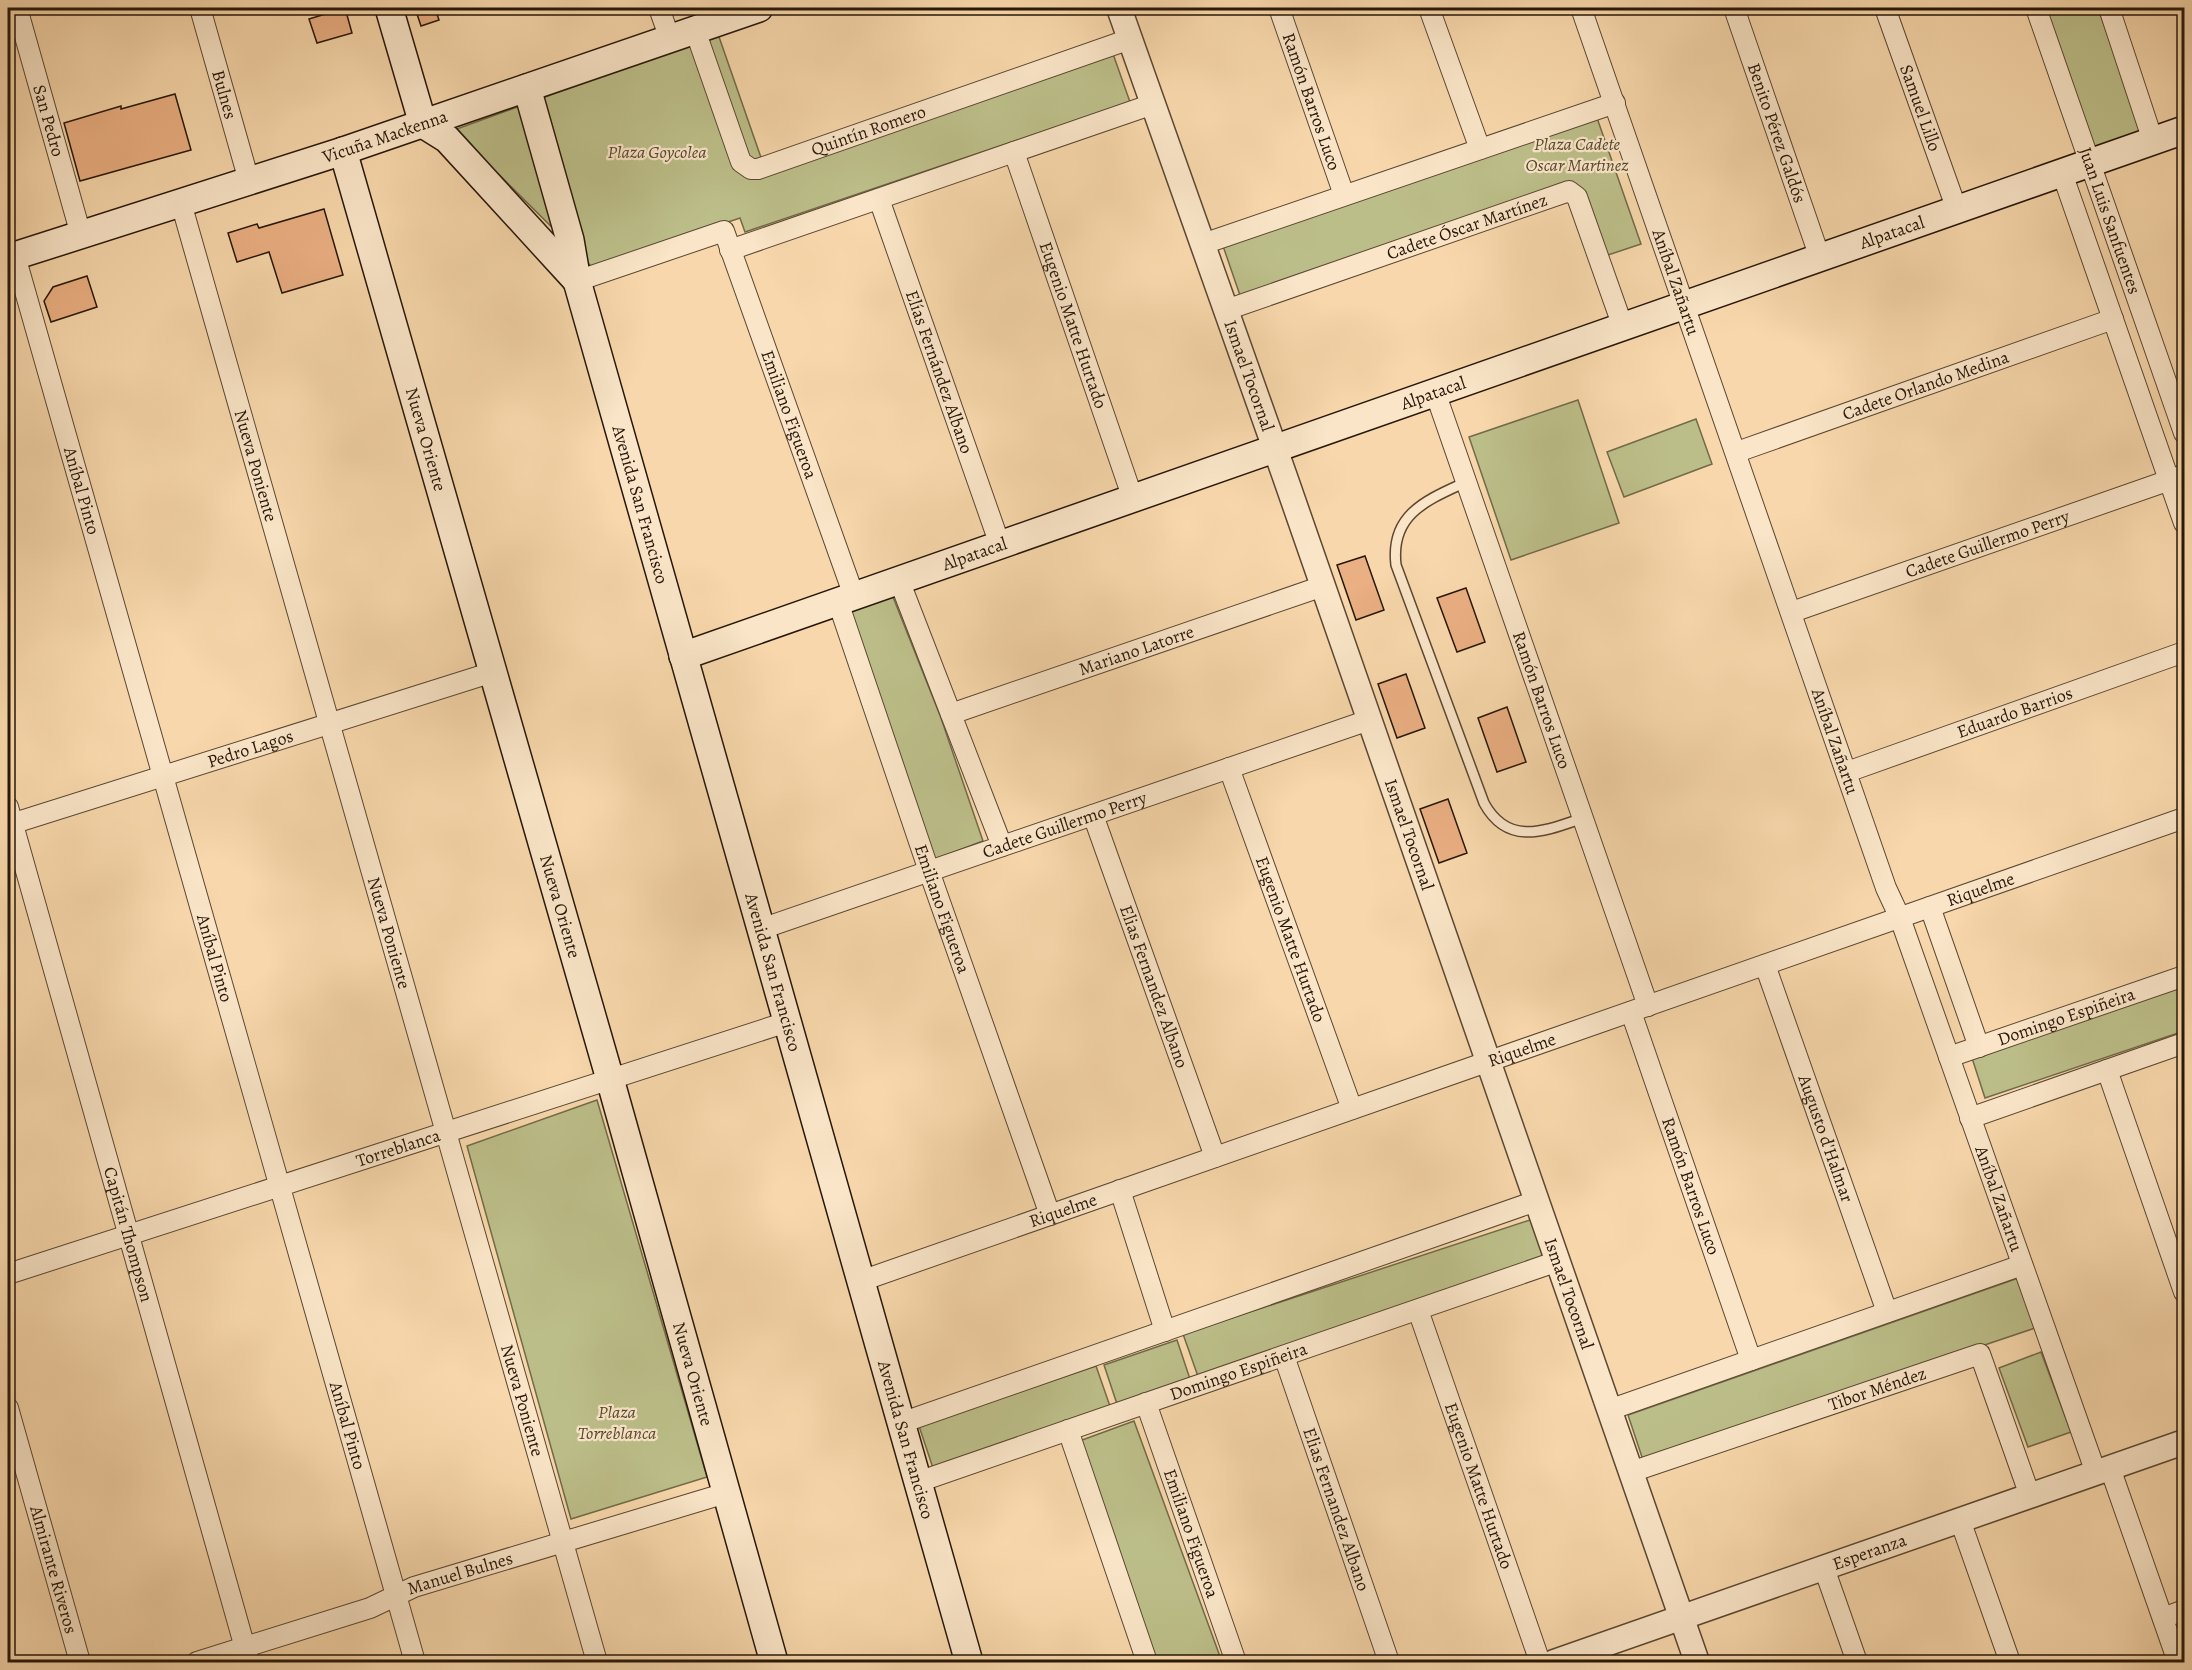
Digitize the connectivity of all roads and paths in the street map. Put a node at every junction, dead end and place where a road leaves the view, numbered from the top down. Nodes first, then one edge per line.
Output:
1 (17, 8) edge
2 (200, 8) edge
3 (389, 8) edge
4 (659, 8) edge
5 (759, 8) edge
6 (1119, 8) edge
7 (1279, 8) edge
8 (1430, 8) edge
9 (1581, 8) edge
10 (1734, 8) edge
11 (1885, 8) edge
12 (2036, 8) edge
13 (2109, 8) edge
14 (682, 35) junction
15 (1130, 39) junction
16 (527, 88) junction
17 (1615, 103) junction
18 (1153, 104) junction
19 (423, 124) junction
20 (2184, 130) edge
21 (2153, 141) junction
22 (1480, 149) junction
23 (343, 151) junction
24 (1014, 152) junction
25 (2090, 163) junction
26 (2062, 173) junction
27 (249, 181) junction
28 (1344, 195) junction
29 (879, 199) junction
30 (181, 203) junction
31 (1958, 210) junction
32 (81, 235) junction
33 (727, 241) junction
34 (1203, 244) junction
35 (11, 257) edge
36 (1820, 258) junction
37 (577, 281) junction
38 (1686, 305) junction
39 (1226, 309) junction
40 (2113, 319) junction
41 (1623, 327) junction
42 (1435, 392) junction
43 (2184, 433) edge
44 (1275, 448) junction
45 (1737, 452) junction
46 (2177, 478) edge
47 (1467, 482) junction
48 (1132, 499) junction
49 (2184, 523) edge
50 (1000, 545) junction
51 (899, 580) junction
52 (1323, 586) junction
53 (846, 599) junction
54 (1792, 612) junction
55 (2184, 652) edge
56 (684, 656) junction
57 (493, 672) junction
58 (951, 714) junction
59 (1369, 720) junction
60 (329, 723) junction
61 (1229, 768) junction
62 (1847, 772) junction
63 (163, 776) junction
64 (1094, 815) junction
65 (9, 818) edge
66 (1583, 818) junction
67 (2184, 818) edge
68 (1002, 846) junction
69 (929, 871) junction
70 (1930, 907) junction
71 (1900, 918) junction
72 (761, 929) junction
73 (1765, 965) junction
74 (2184, 976) edge
75 (1640, 1009) junction
76 (787, 1022) junction
77 (2184, 1043) edge
78 (1979, 1047) junction
79 (1949, 1058) junction
80 (1488, 1062) junction
81 (2107, 1070) junction
82 (610, 1079) junction
83 (1352, 1109) junction
84 (1970, 1118) junction
85 (446, 1132) junction
86 (1215, 1157) junction
87 (279, 1186) junction
88 (1120, 1190) junction
89 (1536, 1201) junction
90 (1050, 1215) junction
91 (128, 1235) junction
92 (1558, 1261) junction
93 (2022, 1264) junction
94 (8, 1274) edge
95 (861, 1281) junction
96 (2184, 1292) edge
97 (1418, 1310) junction
98 (1887, 1312) junction
99 (1165, 1331) junction
100 (1284, 1356) junction
101 (1751, 1360) junction
102 (1146, 1403) junction
103 (8, 1408) edge
104 (1609, 1410) junction
105 (901, 1423) junction
106 (1068, 1430) junction
107 (2184, 1442) edge
108 (2103, 1470) junction
109 (1631, 1472) junction
110 (918, 1482) junction
111 (726, 1493) junction
112 (2030, 1496) junction
113 (1960, 1520) junction
114 (562, 1542) junction
115 (1824, 1568) junction
116 (396, 1596) junction
117 (2184, 1610) edge
118 (1682, 1618) junction
119 (2163, 1618) junction
120 (247, 1655) edge
121 (80, 1662) edge
122 (197, 1662) edge
123 (415, 1662) edge
124 (597, 1662) edge
125 (774, 1662) edge
126 (969, 1662) edge
127 (1147, 1662) edge
128 (1236, 1662) edge
129 (1389, 1662) edge
130 (1540, 1662) edge
131 (1554, 1662) edge
132 (1697, 1662) edge
133 (1857, 1662) edge
134 (2010, 1662) edge
135 (2178, 1662) edge

1 - 32 street, San Pedro
2 - 27 street, Bulnes
3 - 19 main road
4 - 14 street
5 - 14 main road, Vicuña Mackenna
6 - 15 street, Ismael Tocornal
7 - 28 street, Ramón Barros Luco
8 - 22 street
9 - 17 street, Aníbal Zañartu
10 - 36 street, Benito Pérez Galdós
11 - 31 street, Samuel Lillo
12 - 25 street, Juan Luis Sanfuentes
13 - 21 street
14 - 15 street, Quintín Romero
14 - 16 main road, Vicuña Mackenna
15 - 18 street, Ismael Tocornal
16 - 19 main road, Vicuña Mackenna
16 - 37 main road, Avenida San Francisco
17 - 22 street
17 - 38 street, Aníbal Zañartu
18 - 24 street
18 - 34 street, Ismael Tocornal
19 - 23 main road, Vicuña Mackenna
19 - 37 main road, Avenida San Francisco
20 - 21 main road, Alpatacal
21 - 25 main road, Alpatacal
22 - 28 street
23 - 27 main road, Vicuña Mackenna
23 - 57 main road, Nueva Oriente
24 - 29 street
24 - 48 street, Eugenio Matte Hurtado
25 - 26 main road, Alpatacal
25 - 43 street, Juan Luis Sanfuentes
26 - 31 main road, Alpatacal
26 - 40 street, Juan Luis Sanfuentes
27 - 30 main road, Vicuña Mackenna
28 - 34 street
29 - 33 street
29 - 50 street, Elías Fernández Albano
30 - 32 main road, Vicuña Mackenna
30 - 60 street, Nueva Poniente
31 - 36 main road, Alpatacal
32 - 35 main road, Vicuña Mackenna
33 - 37 street
33 - 53 street, Emiliano Figueroa
34 - 39 street, Ismael Tocornal
35 - 63 street, Aníbal Pinto
36 - 38 main road, Alpatacal
37 - 56 main road, Avenida San Francisco
38 - 41 main road, Alpatacal
38 - 45 street, Aníbal Zañartu
39 - 41 street, Cadete Óscar Martínez
39 - 44 street, Ismael Tocornal
40 - 45 street, Cadete Orlando Medina
40 - 46 street, Juan Luis Sanfuentes
41 - 42 main road, Alpatacal
42 - 44 main road, Alpatacal
42 - 47 street, Ramón Barros Luco
44 - 48 main road, Alpatacal
44 - 52 street, Ismael Tocornal
45 - 54 street, Aníbal Zañartu
46 - 49 street, Juan Luis Sanfuentes
46 - 54 street, Cadete Guillermo Perry
47 - 66 street, Ramón Barros Luco
47 - 66 lane
48 - 50 main road, Alpatacal
50 - 51 main road, Alpatacal
51 - 53 main road, Alpatacal
51 - 58 street
52 - 58 street, Mariano Latorre
52 - 59 street, Ismael Tocornal
53 - 56 main road, Alpatacal
53 - 69 street, Emiliano Figueroa
54 - 62 street, Aníbal Zañartu
55 - 62 street, Eduardo Barrios
56 - 72 main road, Avenida San Francisco
57 - 60 street, Pedro Lagos
57 - 82 main road, Nueva Oriente
58 - 68 street
59 - 61 street, Cadete Guillermo Perry
59 - 80 street, Ismael Tocornal
60 - 63 street, Pedro Lagos
60 - 85 street, Nueva Poniente
61 - 64 street, Cadete Guillermo Perry
61 - 83 street, Eugenio Matte Hurtado
62 - 71 street, Aníbal Zañartu
63 - 65 street, Pedro Lagos
63 - 87 street, Aníbal Pinto
64 - 68 street, Cadete Guillermo Perry
64 - 86 street, Elias Fernandez Albano
65 - 91 street, Capitán Thompson
66 - 75 street, Ramón Barros Luco
67 - 70 street, Riquelme
68 - 69 street, Cadete Guillermo Perry
69 - 72 street, Cadete Guillermo Perry
69 - 90 street, Emiliano Figueroa
70 - 71 street, Riquelme
70 - 78 street
71 - 73 street, Riquelme
71 - 79 street, Aníbal Zañartu
72 - 76 main road, Avenida San Francisco
73 - 75 street, Riquelme
73 - 98 street, Augusto d'Halmar
74 - 78 street, Domingo Espiñeira
75 - 80 street, Riquelme
75 - 101 street, Ramón Barros Luco
76 - 82 street, Torreblanca
76 - 95 main road, Avenida San Francisco
77 - 81 street
78 - 79 street, Domingo Espiñeira
79 - 84 street, Aníbal Zañartu
80 - 83 street, Riquelme
80 - 89 street, Ismael Tocornal
81 - 84 street
81 - 96 street
82 - 85 street, Torreblanca
82 - 111 main road, Nueva Oriente
83 - 86 street, Riquelme
84 - 93 street, Aníbal Zañartu
85 - 87 street, Torreblanca
85 - 114 street, Nueva Poniente
86 - 88 street, Riquelme
87 - 91 street, Torreblanca
87 - 116 street, Aníbal Pinto
88 - 90 street, Riquelme
88 - 99 street
89 - 92 street, Ismael Tocornal
89 - 99 street
90 - 95 street, Riquelme
91 - 94 street, Torreblanca
91 - 120 street, Capitán Thompson
92 - 97 street, Domingo Espiñeira
92 - 104 street, Ismael Tocornal
93 - 98 street
93 - 108 street, Aníbal Zañartu
95 - 105 main road, Avenida San Francisco
97 - 100 street, Domingo Espiñeira
97 - 130 street, Eugenio Matte Hurtado
98 - 101 street
99 - 105 street
100 - 102 street, Domingo Espiñeira
100 - 129 street, Elias Fernandez Albano
101 - 104 street
102 - 106 street, Domingo Espiñeira
102 - 128 street, Emiliano Figueroa
103 - 121 street, Almirante Riveros
104 - 109 street, Ismael Tocornal
105 - 110 main road, Avenida San Francisco
106 - 110 street, Domingo Espiñeira
106 - 127 street
107 - 108 street, Esperanza
108 - 112 street, Esperanza
108 - 119 street, Aníbal Zañartu
109 - 112 street, Tibor Méndez
109 - 118 street, Ismael Tocornal
110 - 126 main road, Avenida San Francisco
111 - 114 street, Manuel Bulnes
111 - 125 main road, Nueva Oriente
112 - 113 street, Esperanza
113 - 115 street, Esperanza
113 - 134 street
114 - 116 street, Manuel Bulnes
114 - 124 street, Nueva Poniente
115 - 118 street, Esperanza
115 - 133 street
116 - 120 street, Manuel Bulnes
116 - 123 street, Aníbal Pinto
117 - 119 street
118 - 131 street, Esperanza
118 - 132 street, Ismael Tocornal
119 - 135 street, Aníbal Zañartu
120 - 122 street, Manuel Bulnes

